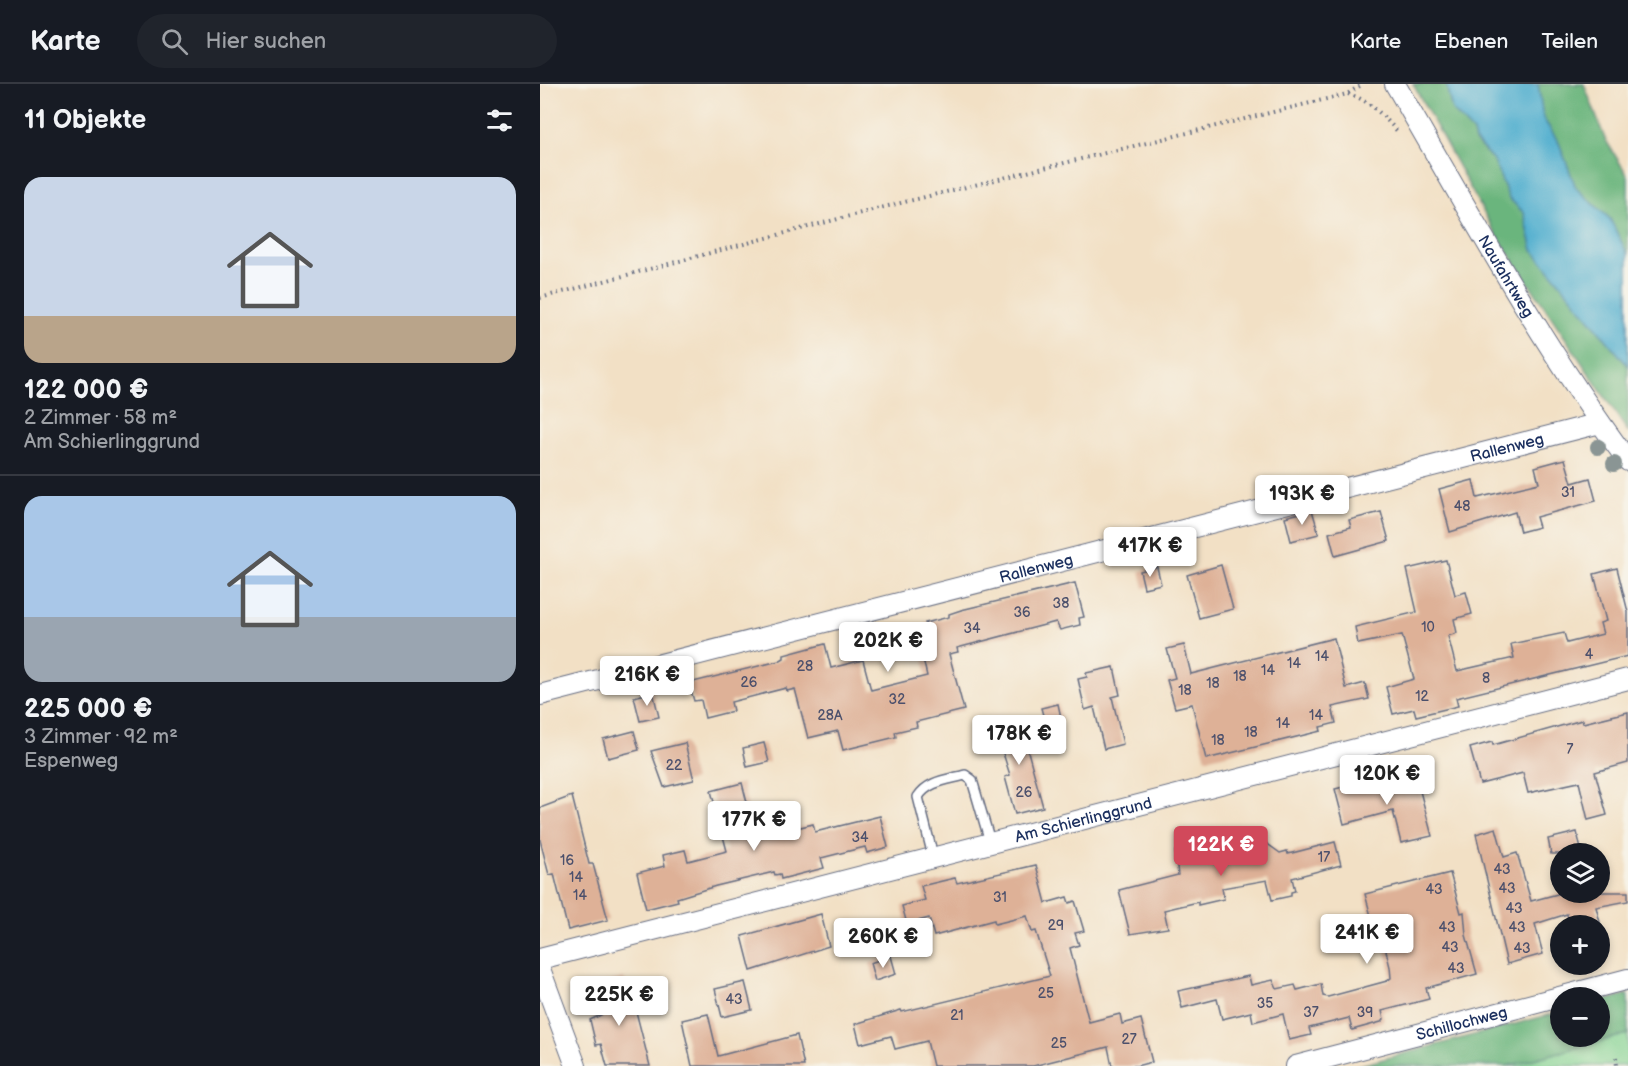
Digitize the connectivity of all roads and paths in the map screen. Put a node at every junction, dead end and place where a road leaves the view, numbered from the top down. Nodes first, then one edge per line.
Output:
1 (1363, 84) edge
2 (1395, 84) edge
3 (540, 298) edge
4 (1600, 423) junction
5 (1628, 461) edge
6 (1628, 679) edge
7 (540, 695) edge
8 (991, 845) junction
9 (934, 860) junction
10 (540, 959) edge
11 (540, 969) edge
12 (1628, 979) edge
13 (1616, 1057) dead end
14 (576, 1066) edge
15 (1296, 1066) edge
16 (1617, 1066) edge

1 - 3 path
2 - 4 street, Naufahrtweg
4 - 5 street, Naufahrtweg
4 - 7 street, Rallenweg
6 - 8 street, Am Schierlinggrund
8 - 9 street, Am Schierlinggrund
8 - 9 lane
9 - 10 street, Am Schierlinggrund
11 - 14 street
12 - 15 street, Schillochweg
13 - 16 path

